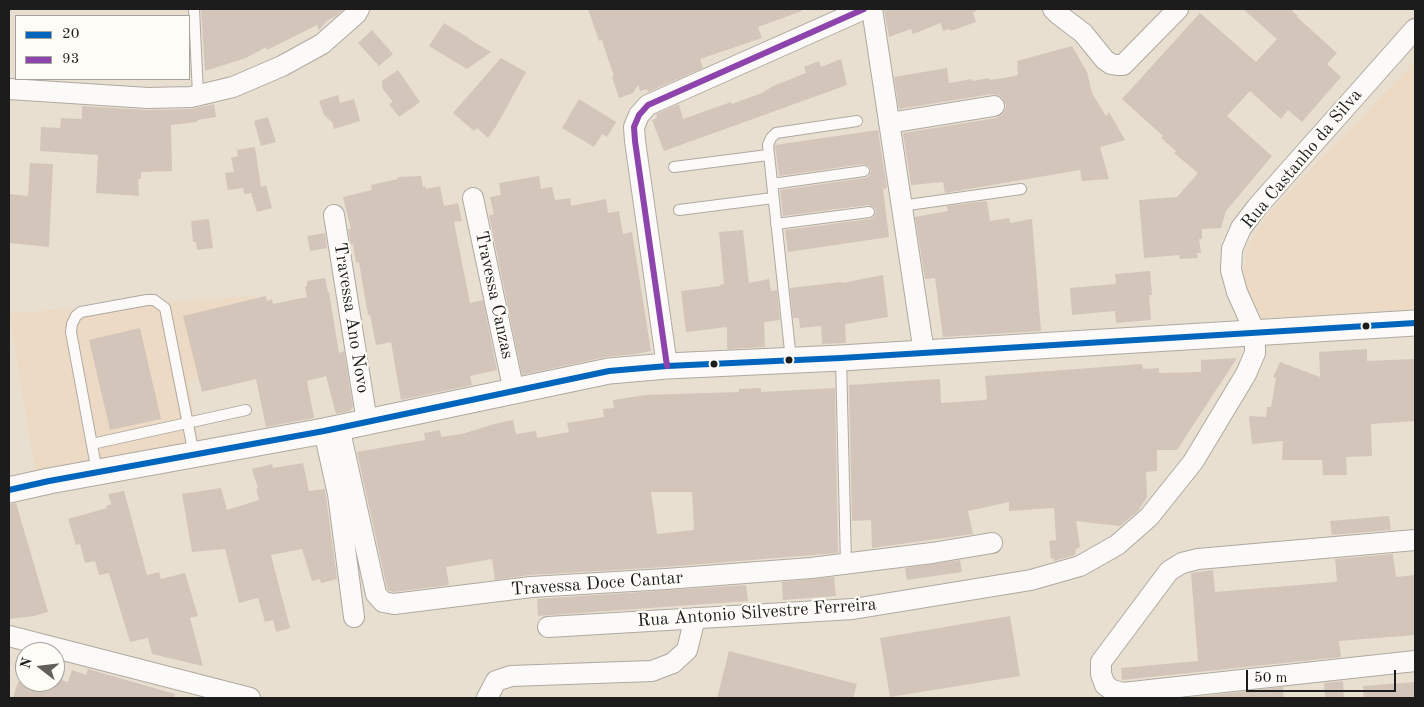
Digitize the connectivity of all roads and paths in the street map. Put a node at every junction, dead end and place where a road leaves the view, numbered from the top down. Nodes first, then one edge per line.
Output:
1 (194, 9) edge
2 (360, 9) edge
3 (864, 9) edge
4 (872, 9) edge
5 (1053, 9) edge
6 (1178, 9) edge
7 (1415, 28) edge
8 (9, 89) edge
9 (198, 95) junction
10 (994, 106) dead end
11 (857, 121) dead end
12 (889, 123) junction
13 (768, 155) junction
14 (674, 167) dead end
15 (864, 171) dead end
16 (772, 184) junction
17 (1020, 189) dead end
18 (473, 198) dead end
19 (773, 198) junction
20 (901, 206) junction
21 (679, 210) dead end
22 (869, 212) dead end
23 (334, 215) dead end
24 (776, 224) junction
25 (1415, 323) edge
26 (1255, 332) junction
27 (924, 353) junction
28 (841, 358) junction
29 (791, 360) junction
30 (666, 366) junction
31 (514, 392) junction
32 (246, 410) dead end
33 (368, 422) junction
34 (188, 423) junction
35 (332, 429) junction
36 (92, 444) junction
37 (194, 454) junction
38 (97, 472) junction
39 (9, 490) edge
40 (1415, 540) edge
41 (992, 543) dead end
42 (846, 564) junction
43 (354, 617) dead end
44 (695, 618) junction
45 (548, 627) dead end
46 (9, 636) edge
47 (1415, 661) edge
48 (250, 698) edge
49 (487, 698) edge

1 - 9 lane
2 - 9 street
3 - 30 street
4 - 12 street
5 - 6 street
7 - 26 street, Rua Castanho da Silva
8 - 9 street
10 - 12 street
11 - 13 lane
12 - 20 street
13 - 14 lane
13 - 16 lane
15 - 16 lane
16 - 19 lane
17 - 20 lane
18 - 31 street, Travessa Canzas
19 - 21 lane
19 - 24 lane
20 - 27 street
22 - 24 lane
23 - 33 street, Travessa Ano Novo
24 - 29 lane
25 - 26 street
26 - 27 street
26 - 44 street, Rua Antonio Silvestre Ferreira
27 - 28 street
28 - 29 street
28 - 42 lane
29 - 30 street
30 - 31 street
31 - 33 street
32 - 34 lane
33 - 35 street
34 - 36 lane
34 - 36 lane
34 - 37 lane
35 - 37 street
35 - 42 street, Travessa Doce Cantar
35 - 43 street
36 - 38 lane
37 - 38 street
38 - 39 street
40 - 47 street
41 - 42 street, Travessa Doce Cantar
44 - 45 street, Rua Antonio Silvestre Ferreira
44 - 49 street
46 - 48 street

